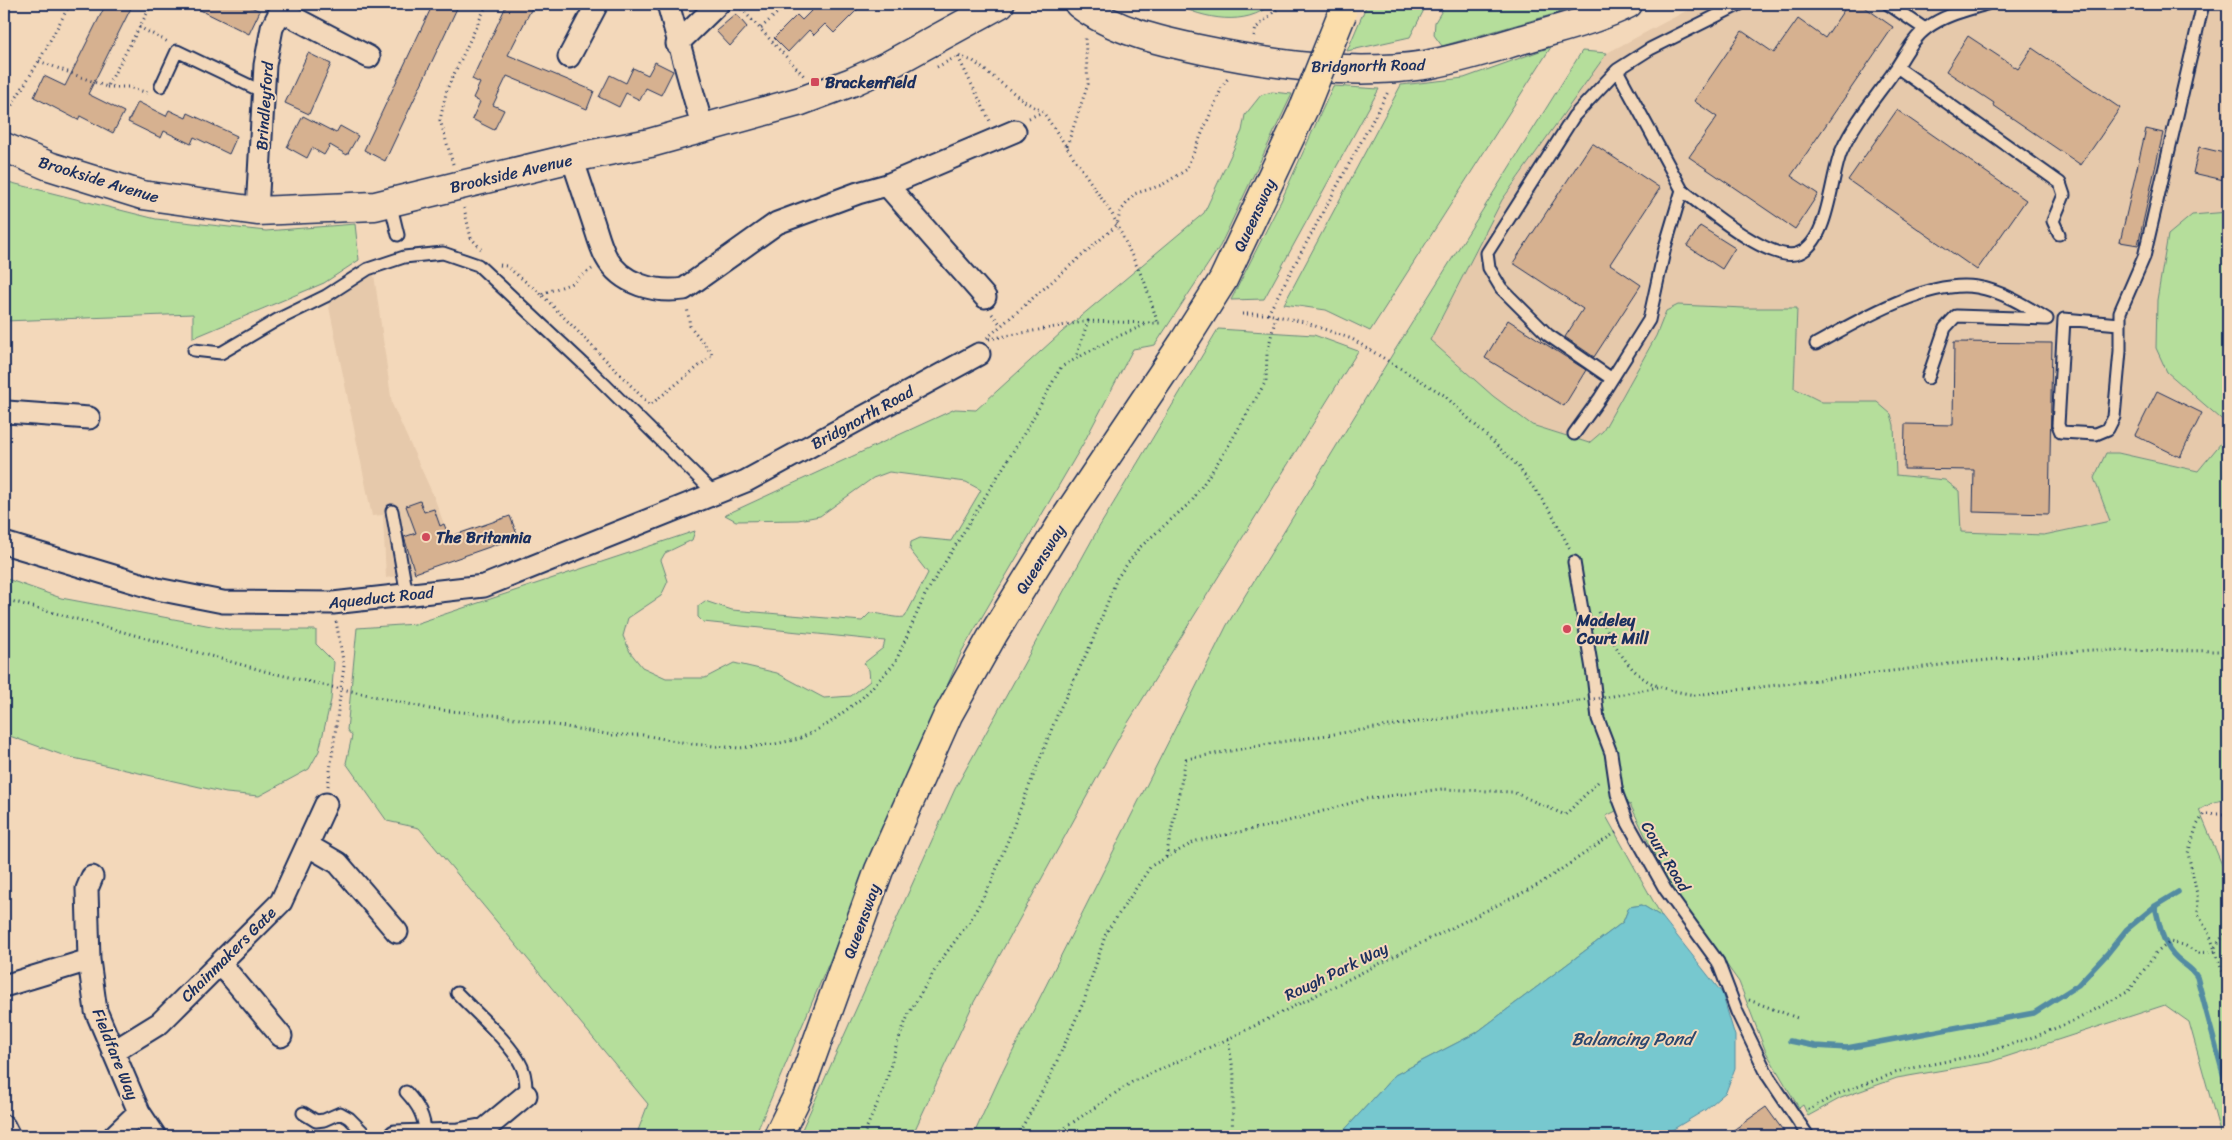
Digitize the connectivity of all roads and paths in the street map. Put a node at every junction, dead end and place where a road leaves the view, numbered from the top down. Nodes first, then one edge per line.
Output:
1 (70, 4) edge
2 (152, 4) edge
3 (487, 4) edge
4 (597, 4) edge
5 (668, 4) edge
6 (718, 4) edge
7 (737, 4) edge
8 (787, 4) edge
9 (1000, 4) edge
10 (1283, 4) edge
11 (1628, 4) edge
12 (1740, 4) edge
13 (1888, 4) edge
14 (1986, 4) edge
15 (2203, 4) edge
16 (1082, 6) edge
17 (283, 8) edge
18 (1344, 9) edge
19 (139, 27) junction
20 (761, 28) junction
21 (1925, 29) junction
22 (678, 44) junction
23 (177, 51) junction
24 (958, 56) dead end
25 (369, 57) dead end
26 (569, 57) dead end
27 (1246, 58) junction
28 (39, 61) junction
29 (1402, 67) junction
30 (1897, 67) junction
31 (1617, 70) junction
32 (805, 77) dead end
33 (161, 86) joint
34 (107, 87) junction
35 (263, 92) junction
36 (4, 118) edge
37 (703, 130) junction
38 (1007, 135) joint
39 (4, 146) edge
40 (1067, 147) dead end
41 (572, 158) junction
42 (453, 165) dead end
43 (887, 185) junction
44 (1682, 190) junction
45 (390, 202) junction
46 (464, 207) dead end
47 (256, 211) junction
48 (1117, 224) junction
49 (2059, 234) dead end
50 (398, 235) dead end
51 (483, 252) dead end
52 (607, 258) junction
53 (684, 289) junction
54 (985, 297) dead end
55 (1242, 314) dead end
56 (1268, 314) junction
57 (1276, 316) junction
58 (2047, 319) junction
59 (2064, 319) junction
60 (1088, 321) junction
61 (1148, 323) junction
62 (2119, 324) junction
63 (1816, 344) dead end
64 (982, 347) junction
65 (194, 350) dead end
66 (1076, 358) junction
67 (1928, 378) dead end
68 (1612, 379) junction
69 (4, 414) edge
70 (89, 418) dead end
71 (1574, 434) dead end
72 (746, 481) joint
73 (715, 494) junction
74 (392, 511) dead end
75 (4, 543) edge
76 (1574, 562) joint
77 (408, 595) junction
78 (4, 599) edge
79 (333, 603) junction
80 (1595, 606) dead end
81 (2228, 651) edge
82 (1659, 687) junction
83 (1613, 768) junction
84 (2225, 787) dead end
85 (326, 804) joint
86 (2228, 804) edge
87 (2228, 814) edge
88 (1628, 824) junction
89 (307, 845) junction
90 (1166, 858) junction
91 (92, 877) dead end
92 (2228, 930) edge
93 (397, 932) dead end
94 (2215, 949) junction
95 (89, 960) junction
96 (220, 963) junction
97 (4, 984) edge
98 (2228, 985) edge
99 (457, 993) dead end
100 (1732, 994) junction
101 (1800, 1019) dead end
102 (281, 1036) dead end
103 (1228, 1039) junction
104 (113, 1052) junction
105 (406, 1092) dead end
106 (526, 1095) joint
107 (139, 1112) junction
108 (304, 1113) dead end
109 (1796, 1117) junction
110 (4, 1126) edge
111 (425, 1134) junction
112 (9, 1136) edge
113 (114, 1136) edge
114 (155, 1136) edge
115 (367, 1136) edge
116 (395, 1136) edge
117 (778, 1136) edge
118 (862, 1136) edge
119 (1017, 1136) edge
120 (1052, 1136) edge
121 (1232, 1136) edge
122 (1808, 1136) edge

1 - 28 path
2 - 19 path
3 - 42 path
4 - 26 street
5 - 22 street
6 - 22 street
7 - 20 path
8 - 20 path
9 - 37 street, Brookside Avenue
10 - 27 path
11 - 29 street, Bridgnorth Road
12 - 31 lane
13 - 21 lane
14 - 21 lane
15 - 62 lane
16 - 27 street, Bridgnorth Road
16 - 40 path
17 - 25 street
17 - 35 street, Brindleyford
18 - 117 main road, Queensway, bridge
19 - 23 path
19 - 34 path
20 - 32 path
21 - 30 lane
22 - 37 street
23 - 33 lane
23 - 35 lane
24 - 38 path
27 - 29 street, Bridgnorth Road
27 - 48 path
28 - 34 path
28 - 36 path
29 - 56 path
30 - 44 lane
30 - 49 lane
31 - 44 lane
31 - 68 lane
33 - 34 path
35 - 47 street, Brindleyford
37 - 41 street, Brookside Avenue
38 - 43 street
39 - 47 street, Brookside Avenue
41 - 45 street, Brookside Avenue
41 - 52 street
43 - 53 street
43 - 54 street
44 - 68 lane
45 - 47 street, Brookside Avenue
45 - 50 lane
46 - 51 path
48 - 61 path
48 - 64 path
52 - 53 street
52 - 53 path
55 - 56 path
56 - 57 path
57 - 76 path
57 - 118 path
58 - 59 lane
58 - 63 lane
58 - 67 lane
59 - 62 lane
59 - 62 lane
60 - 61 path
60 - 64 path
60 - 66 path
61 - 66 path
64 - 72 street, Bridgnorth Road
65 - 73 lane
66 - 78 path, bridge
68 - 71 lane
69 - 70 street
72 - 73 street, Aqueduct Road
73 - 77 street, Aqueduct Road
74 - 77 lane
75 - 79 street, Aqueduct Road
76 - 83 lane, Court Road
77 - 79 street, Aqueduct Road
79 - 85 path
80 - 82 path
81 - 82 path
82 - 90 path, bridge
83 - 88 lane, Court Road
83 - 90 path
84 - 86 path
85 - 89 street, Chainmakers Gate
87 - 94 path
88 - 100 lane, Court Road
88 - 103 path, Rough Park Way
89 - 93 street
89 - 96 street, Chainmakers Gate
90 - 119 path
91 - 95 street, Fieldfare Way
92 - 94 path
94 - 98 path
94 - 109 path
95 - 97 street
95 - 104 street, Fieldfare Way
96 - 102 street
96 - 104 street, Chainmakers Gate
99 - 106 lane
100 - 101 path
100 - 109 lane, Court Road
103 - 120 path, Rough Park Way
103 - 121 path
104 - 107 street, Fieldfare Way
105 - 111 lane
106 - 111 street
107 - 113 street
107 - 114 street, Fieldfare Way
108 - 115 lane
109 - 122 lane, Court Road
110 - 112 street
111 - 116 street

